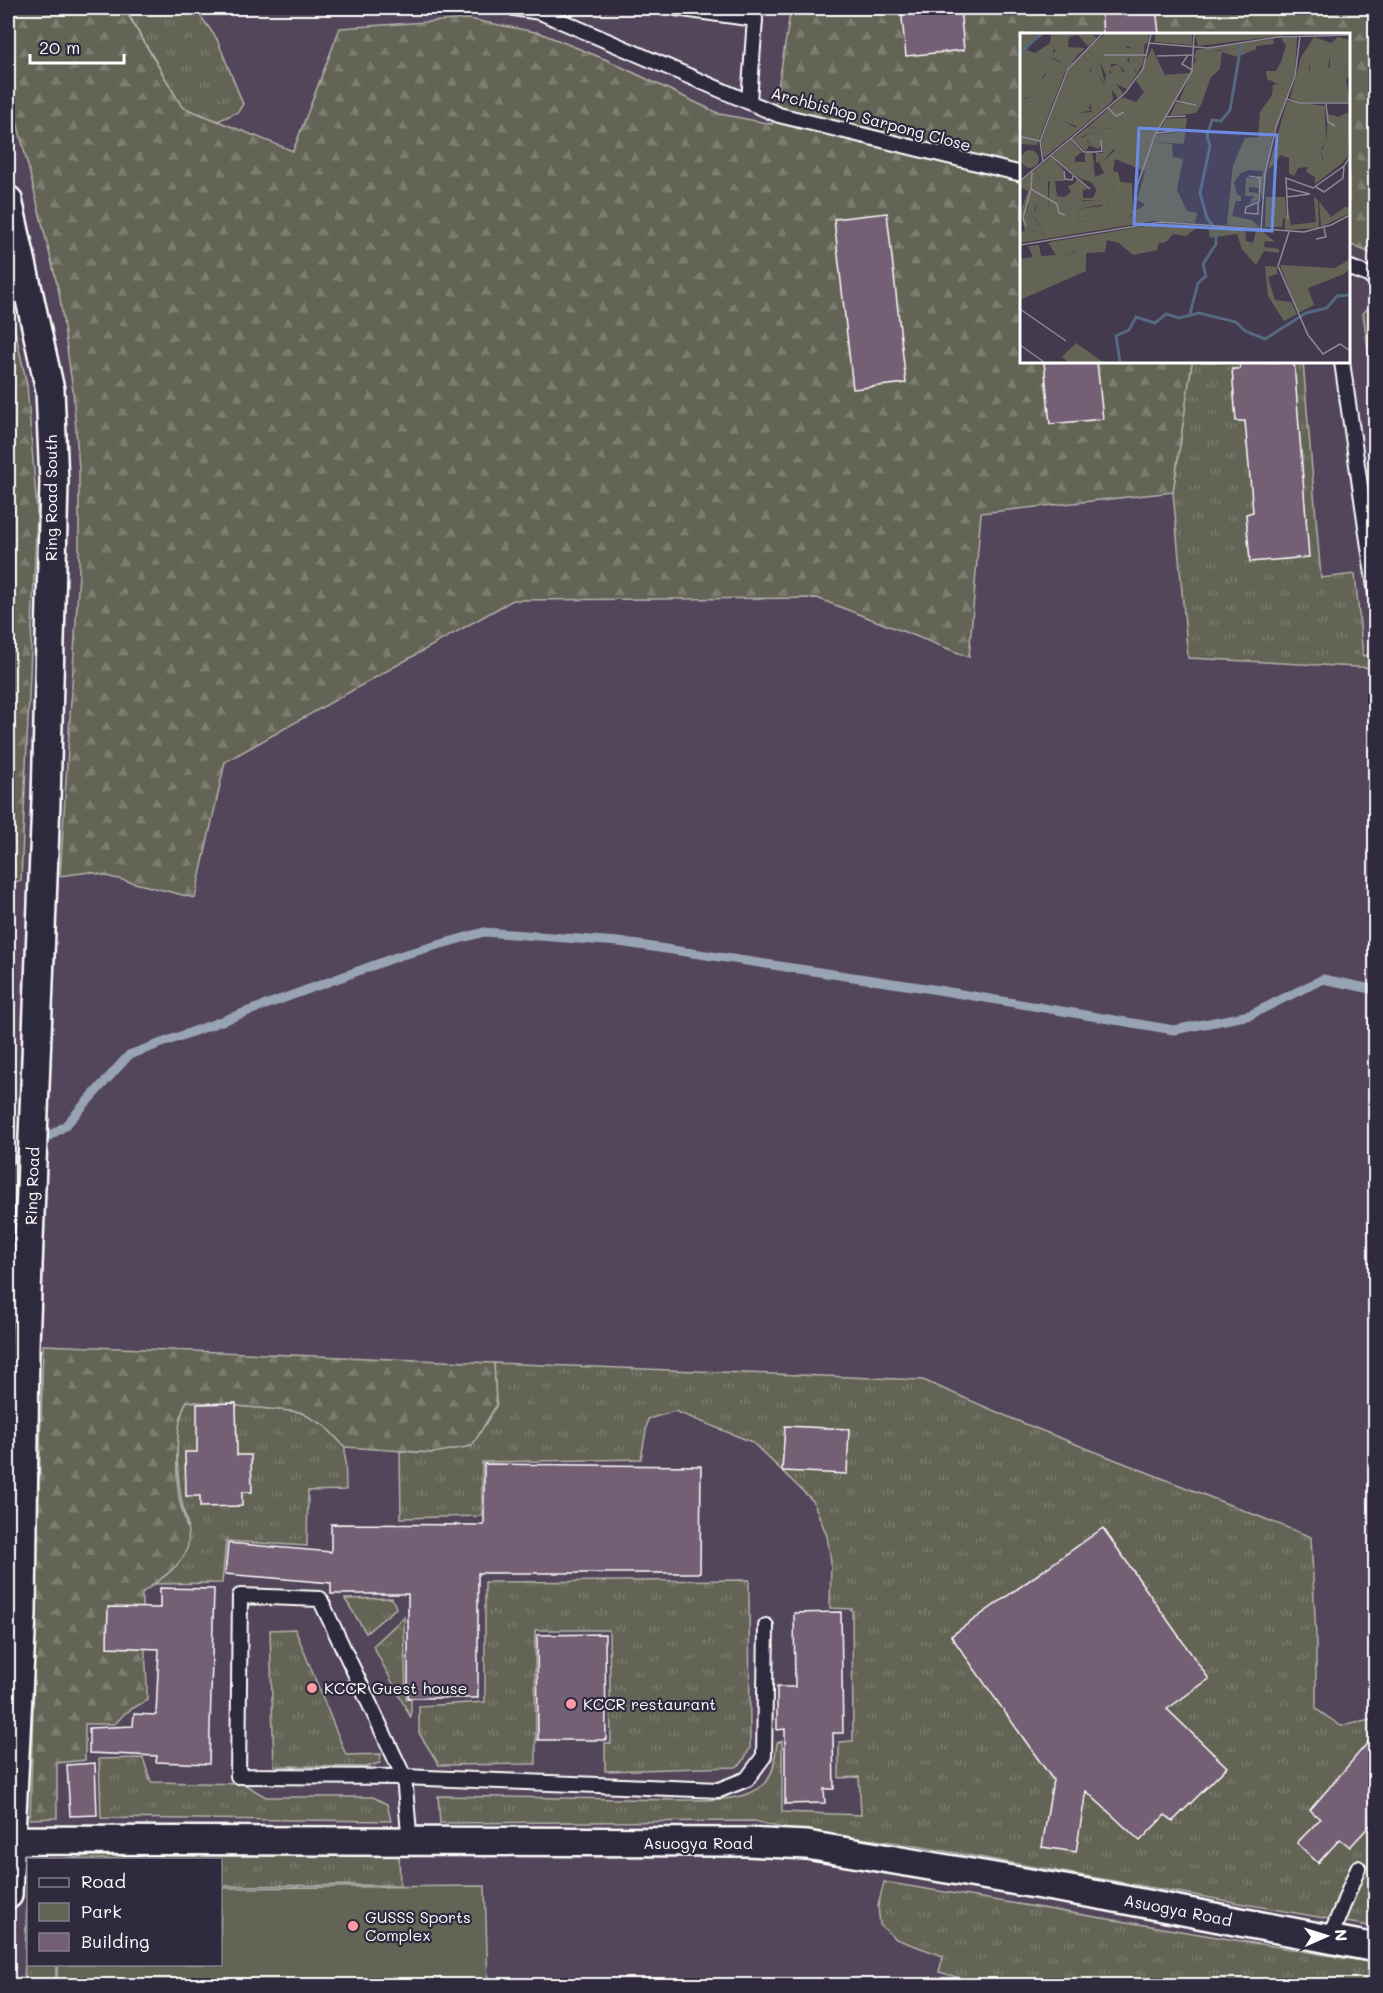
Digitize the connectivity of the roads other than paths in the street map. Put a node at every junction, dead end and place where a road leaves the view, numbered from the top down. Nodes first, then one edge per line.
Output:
1 (514, 8) edge
2 (676, 8) edge
3 (749, 101) junction
4 (1020, 174) edge
5 (8, 200) edge
6 (1350, 268) edge
7 (1376, 278) edge
8 (1342, 363) edge
9 (1376, 595) edge
10 (46, 801) joint
11 (766, 1626) dead end
12 (404, 1777) junction
13 (10, 1840) junction
14 (410, 1842) junction
15 (1358, 1868) dead end
16 (8, 1895) edge
17 (1329, 1940) junction
18 (1376, 1948) edge

1 - 3 lane, Archbishop Sarpong Close
2 - 3 lane
3 - 4 lane, Archbishop Sarpong Close
5 - 10 street, Ring Road South
6 - 7 lane
8 - 9 lane
10 - 13 street, Ring Road
11 - 12 lane
12 - 12 lane
12 - 14 lane
13 - 14 street, Asuogya Road
13 - 16 street, Ring Road
14 - 17 street, Asuogya Road
15 - 17 lane
17 - 18 street, Asuogya Road

